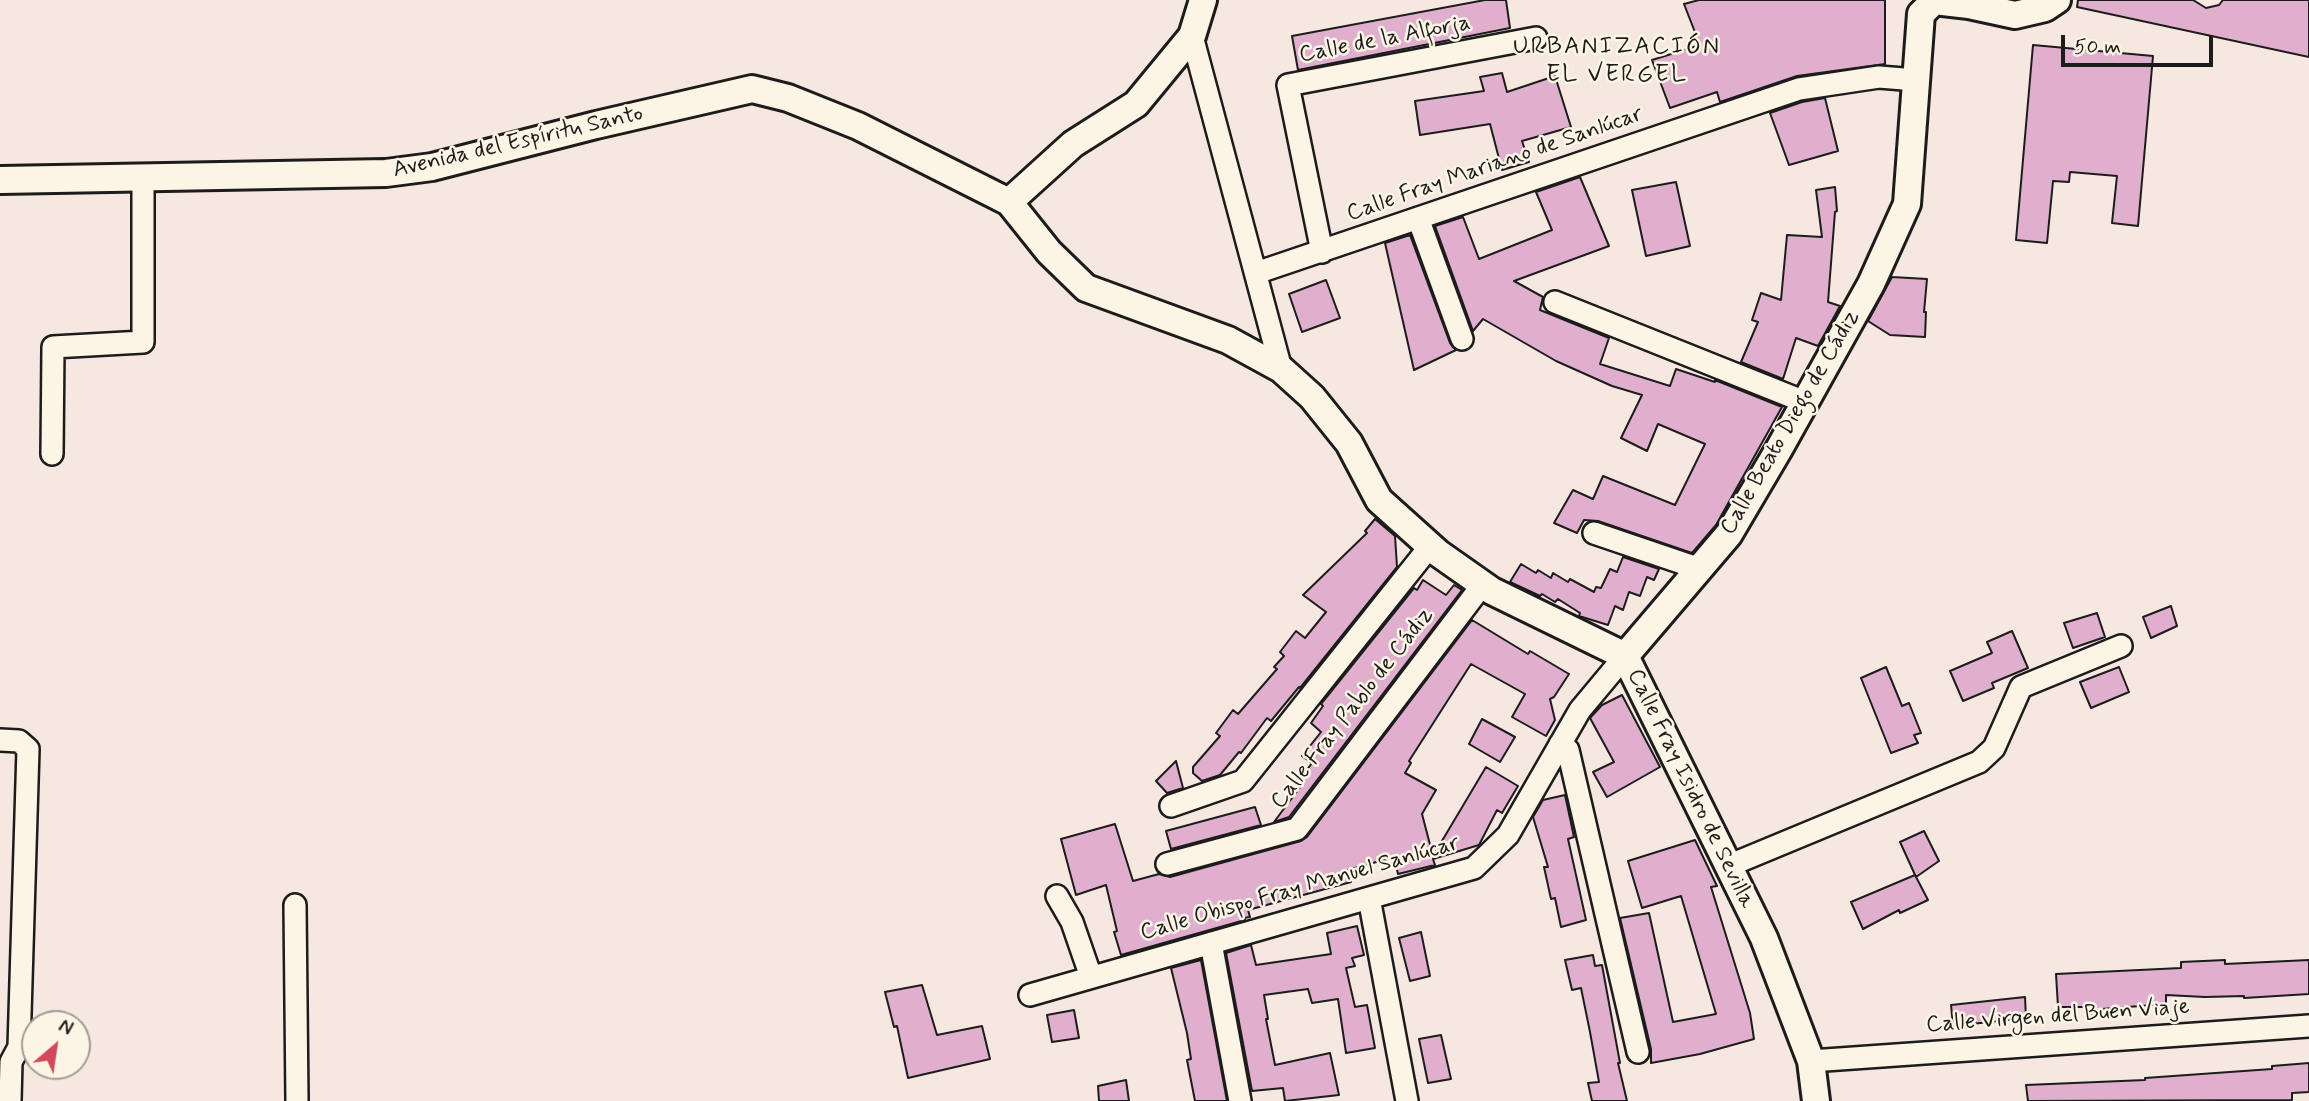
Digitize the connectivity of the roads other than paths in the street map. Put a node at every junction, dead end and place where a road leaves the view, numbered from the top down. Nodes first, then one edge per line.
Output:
1 (1203, 0) edge
2 (2051, 4) edge
3 (1192, 36) junction
4 (1536, 38) dead end
5 (1916, 80) junction
6 (144, 178) junction
7 (0, 180) edge
8 (1009, 202) junction
9 (1418, 218) junction
10 (1322, 252) junction
11 (1256, 273) junction
12 (1555, 302) dead end
13 (1461, 339) dead end
14 (1281, 369) junction
15 (1805, 402) junction
16 (52, 454) dead end
17 (1594, 533) dead end
18 (1431, 545) junction
19 (1700, 569) junction
20 (1483, 584) junction
21 (2121, 646) dead end
22 (1625, 656) junction
23 (0, 740) edge
24 (1560, 744) junction
25 (1171, 806) dead end
26 (1167, 864) dead end
27 (1728, 866) junction
28 (1057, 896) dead end
29 (1369, 898) junction
30 (295, 905) dead end
31 (1210, 943) junction
32 (1091, 977) junction
33 (1030, 995) dead end
34 (2309, 1026) edge
35 (1639, 1052) dead end
36 (1811, 1061) junction
37 (10, 1101) edge
38 (296, 1101) edge
39 (1240, 1101) edge
40 (1408, 1101) edge
41 (1816, 1101) edge

1 - 3 street
2 - 5 street, Calle Beato Diego de Cádiz
3 - 8 street
3 - 11 street
4 - 10 street, Calle de la Alforja
5 - 9 street, Calle Fray Mariano de Sanlúcar
5 - 15 street, Calle Beato Diego de Cádiz
6 - 7 street, Avenida del Espíritu Santo
6 - 8 street, Avenida del Espíritu Santo
6 - 16 street
8 - 14 street, Calle Fray Isidro de Sevilla
9 - 10 street, Calle Fray Mariano de Sanlúcar
9 - 13 street
10 - 11 street, Calle Fray Mariano de Sanlúcar
11 - 14 street
12 - 15 street
14 - 18 street, Calle Fray Isidro de Sevilla
15 - 19 street, Calle Beato Diego de Cádiz
17 - 19 street
18 - 20 street, Calle Fray Isidro de Sevilla
18 - 25 street
19 - 22 street, Calle Beato Diego de Cádiz
20 - 22 street, Calle Fray Isidro de Sevilla
20 - 26 street, Calle Fray Pablo de Cádiz
21 - 27 street
22 - 24 street, Calle Obispo Fray Manuel Sanlúcar
22 - 27 street, Calle Fray Isidro de Sevilla
23 - 37 street
24 - 29 street, Calle Obispo Fray Manuel Sanlúcar
24 - 35 street
27 - 36 street, Calle Fray Isidro de Sevilla
28 - 32 street
29 - 31 street, Calle Obispo Fray Manuel Sanlúcar
29 - 40 street
30 - 38 street
31 - 32 street, Calle Obispo Fray Manuel Sanlúcar
31 - 39 street
32 - 33 street, Calle Obispo Fray Manuel Sanlúcar
34 - 36 street, Calle Virgen del Buen Viaje
36 - 41 street, Calle Fray Isidro de Sevilla

